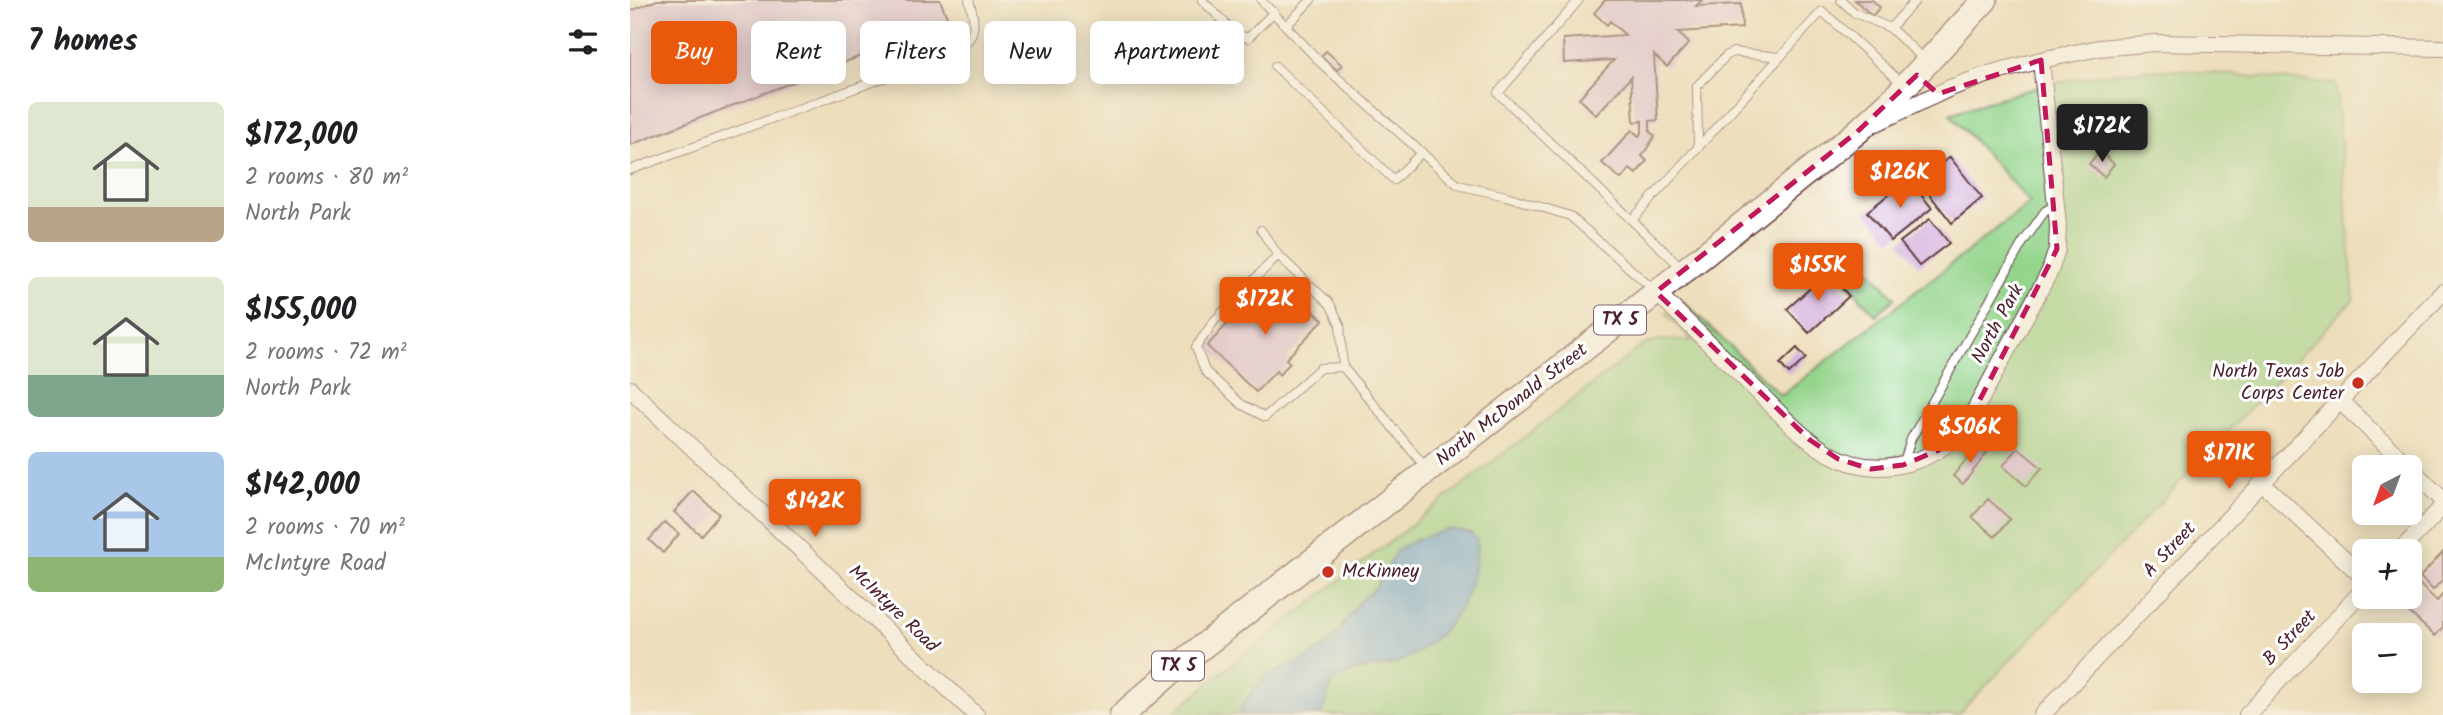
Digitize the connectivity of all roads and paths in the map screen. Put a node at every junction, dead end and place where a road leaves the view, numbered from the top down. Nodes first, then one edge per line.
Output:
1 (969, 0) edge
2 (1202, 0) edge
3 (1261, 0) edge
4 (1311, 0) edge
5 (1579, 0) edge
6 (1841, 0) edge
7 (1916, 0) edge
8 (1985, 0) edge
9 (1274, 12) junction
10 (1287, 25) junction
11 (1890, 28) junction
12 (2443, 48) edge
13 (1780, 57) junction
14 (2041, 60) junction
15 (1275, 66) dead end
16 (1917, 75) junction
17 (1938, 94) junction
18 (1857, 132) junction
19 (1698, 147) junction
20 (1422, 152) junction
21 (630, 170) edge
22 (2056, 205) junction
23 (1632, 220) junction
24 (1261, 230) dead end
25 (1278, 255) junction
26 (1685, 270) junction
27 (1656, 292) junction
28 (2443, 292) edge
29 (1343, 367) junction
30 (630, 389) edge
31 (2340, 401) junction
32 (2396, 455) edge
33 (1903, 465) junction
34 (1428, 470) junction
35 (2422, 480) edge
36 (2262, 482) junction
37 (2443, 500) edge
38 (2443, 506) edge
39 (2411, 539) edge
40 (2352, 567) edge
41 (2352, 602) edge
42 (976, 715) edge
43 (1122, 715) edge
44 (2042, 715) edge
45 (2247, 715) edge

1 - 21 lane
2 - 9 lane
3 - 9 lane
4 - 10 lane
5 - 23 lane
6 - 11 lane
7 - 11 lane
8 - 16 main road, North McDonald Street / TX 5
9 - 10 lane
10 - 20 lane
11 - 16 lane
12 - 14 street
13 - 16 lane
13 - 19 lane
13 - 19 lane
14 - 17 street
14 - 22 street, North Park
15 - 20 lane
16 - 17 street
16 - 18 main road, North McDonald Street / TX 5
17 - 18 street
18 - 26 main road, North McDonald Street / TX 5
19 - 23 lane
20 - 27 lane
22 - 33 lane
22 - 33 street, North Park
23 - 26 lane
24 - 25 lane
25 - 29 lane
25 - 29 lane
26 - 27 main road, North McDonald Street / TX 5
27 - 33 street, North Park
27 - 34 main road, North McDonald Street / TX 5
28 - 31 street, A Street
29 - 34 lane
30 - 42 street, McIntyre Road
31 - 32 street
31 - 36 street, A Street
34 - 43 main road, North McDonald Street / TX 5
35 - 37 street
36 - 40 street
36 - 44 street, A Street
38 - 39 street
41 - 45 street, B Street

